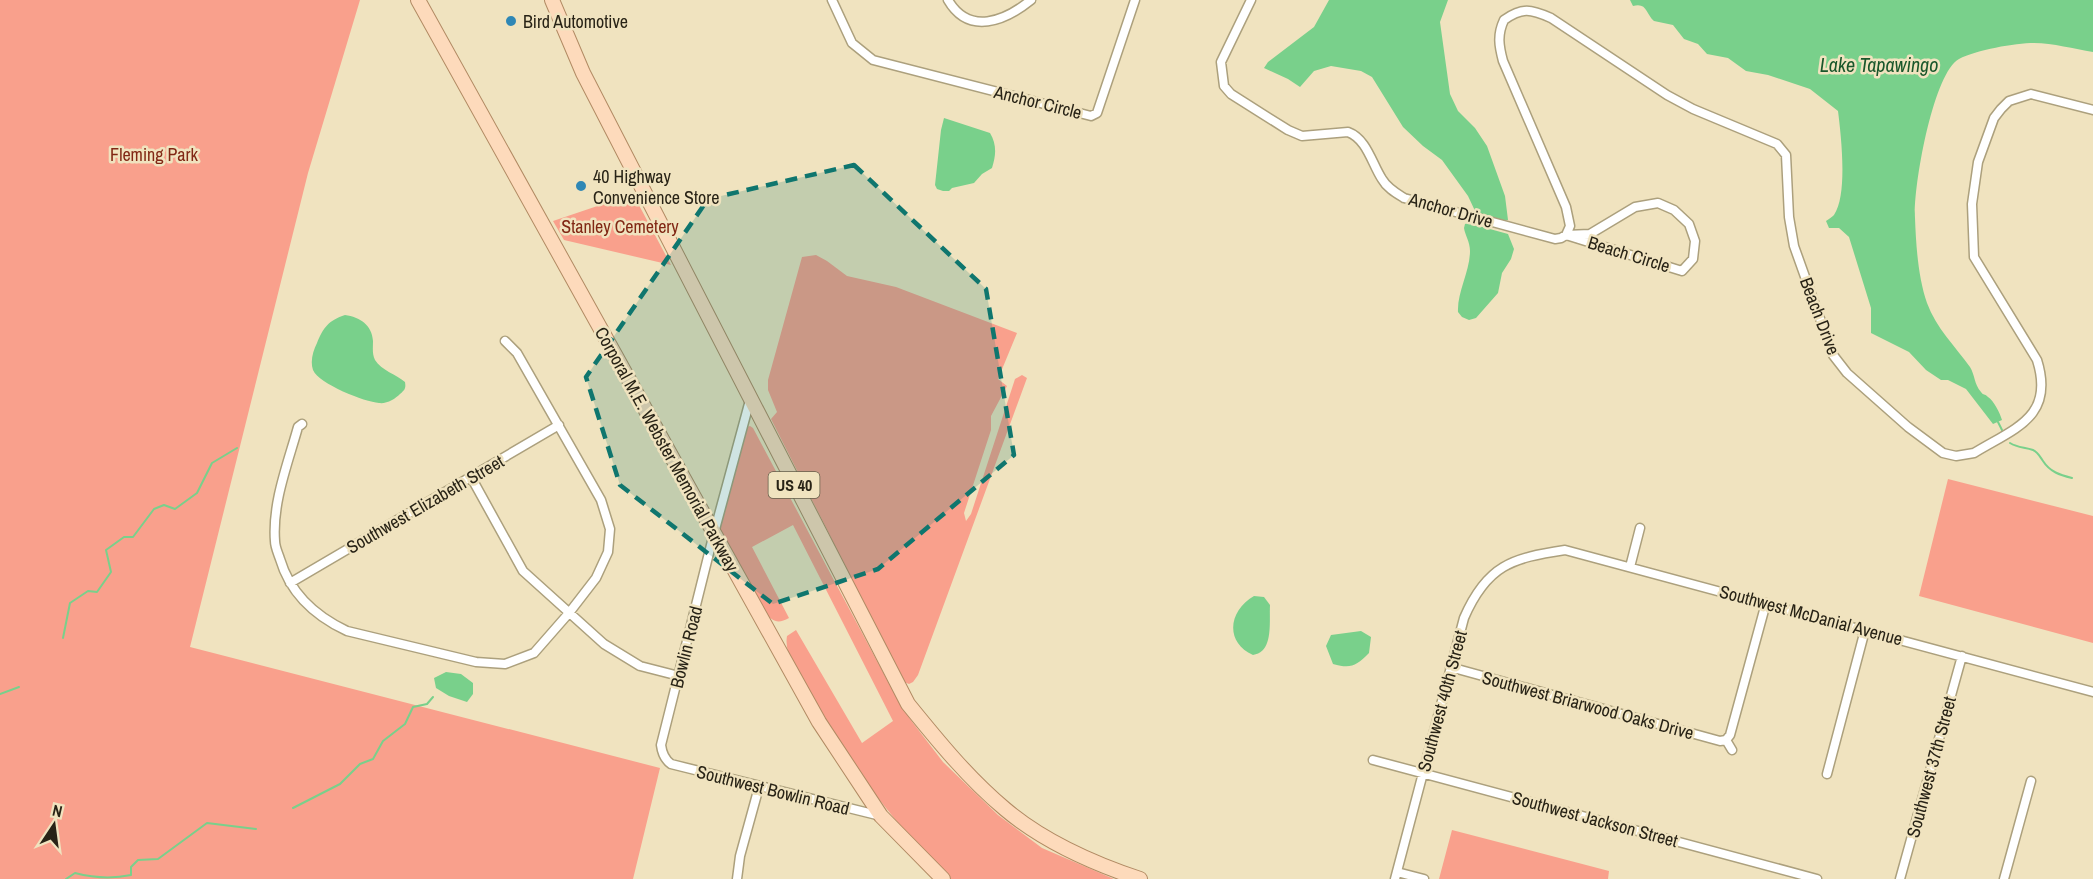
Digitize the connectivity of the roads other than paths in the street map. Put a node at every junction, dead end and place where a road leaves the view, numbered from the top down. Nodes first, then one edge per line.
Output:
1 (418, 0) edge
2 (552, 0) edge
3 (832, 0) edge
4 (948, 0) edge
5 (1031, 0) edge
6 (1135, 0) edge
7 (1251, 0) edge
8 (2093, 110) edge
9 (1566, 235) junction
10 (505, 341) dead end
11 (750, 400) junction
12 (302, 424) dead end
13 (559, 425) junction
14 (471, 477) junction
15 (1640, 528) dead end
16 (714, 533) junction
17 (1527, 556) joint
18 (1630, 567) junction
19 (290, 583) junction
20 (1766, 603) junction
21 (569, 613) junction
22 (1865, 630) junction
23 (1962, 656) junction
24 (1450, 667) junction
25 (679, 676) junction
26 (2093, 692) edge
27 (1726, 740) junction
28 (1732, 750) dead end
29 (666, 760) joint
30 (1373, 760) dead end
31 (1422, 773) junction
32 (1827, 774) dead end
33 (2031, 781) dead end
34 (759, 787) junction
35 (881, 816) junction
36 (1396, 876) edge
37 (737, 879) edge
38 (943, 879) edge
39 (1140, 879) edge
40 (1424, 879) edge
41 (1817, 879) edge
42 (1900, 879) edge
43 (2004, 879) edge

1 - 16 main road, Corporal M.E. Webster Memorial Parkway
2 - 11 main road, US 40
3 - 6 street, Anchor Circle
4 - 5 street
7 - 9 street, Anchor Drive
8 - 9 street, Beach Drive
9 - 9 street, Beach Circle
10 - 13 street
11 - 16 street, Bowlin Road
11 - 39 main road, US 40
12 - 19 street
13 - 14 street, Southwest Elizabeth Street
13 - 21 street
14 - 19 street, Southwest Elizabeth Street
14 - 21 street
15 - 18 street
16 - 25 street, Bowlin Road
16 - 35 main road, Corporal M.E. Webster Memorial Parkway
17 - 18 street, Southwest McDanial Avenue
17 - 24 street, Southwest 40th Street
18 - 20 street, Southwest McDanial Avenue
19 - 21 street
20 - 22 street, Southwest McDanial Avenue
20 - 27 street
21 - 25 street
22 - 23 street, Southwest McDanial Avenue
22 - 32 street
23 - 26 street, Southwest McDanial Avenue
23 - 42 street, Southwest 37th Street
24 - 27 street, Southwest Briarwood Oaks Drive
24 - 31 street, Southwest 40th Street
25 - 29 street, Bowlin Road
27 - 28 street
29 - 34 street, Southwest Bowlin Road
30 - 31 street, Southwest Jackson Street
31 - 36 street, Southwest 40th Street
31 - 41 street, Southwest Jackson Street
33 - 43 street
34 - 35 street, Southwest Bowlin Road
34 - 37 street
35 - 38 main road, Corporal M.E. Webster Memorial Parkway
36 - 40 street

